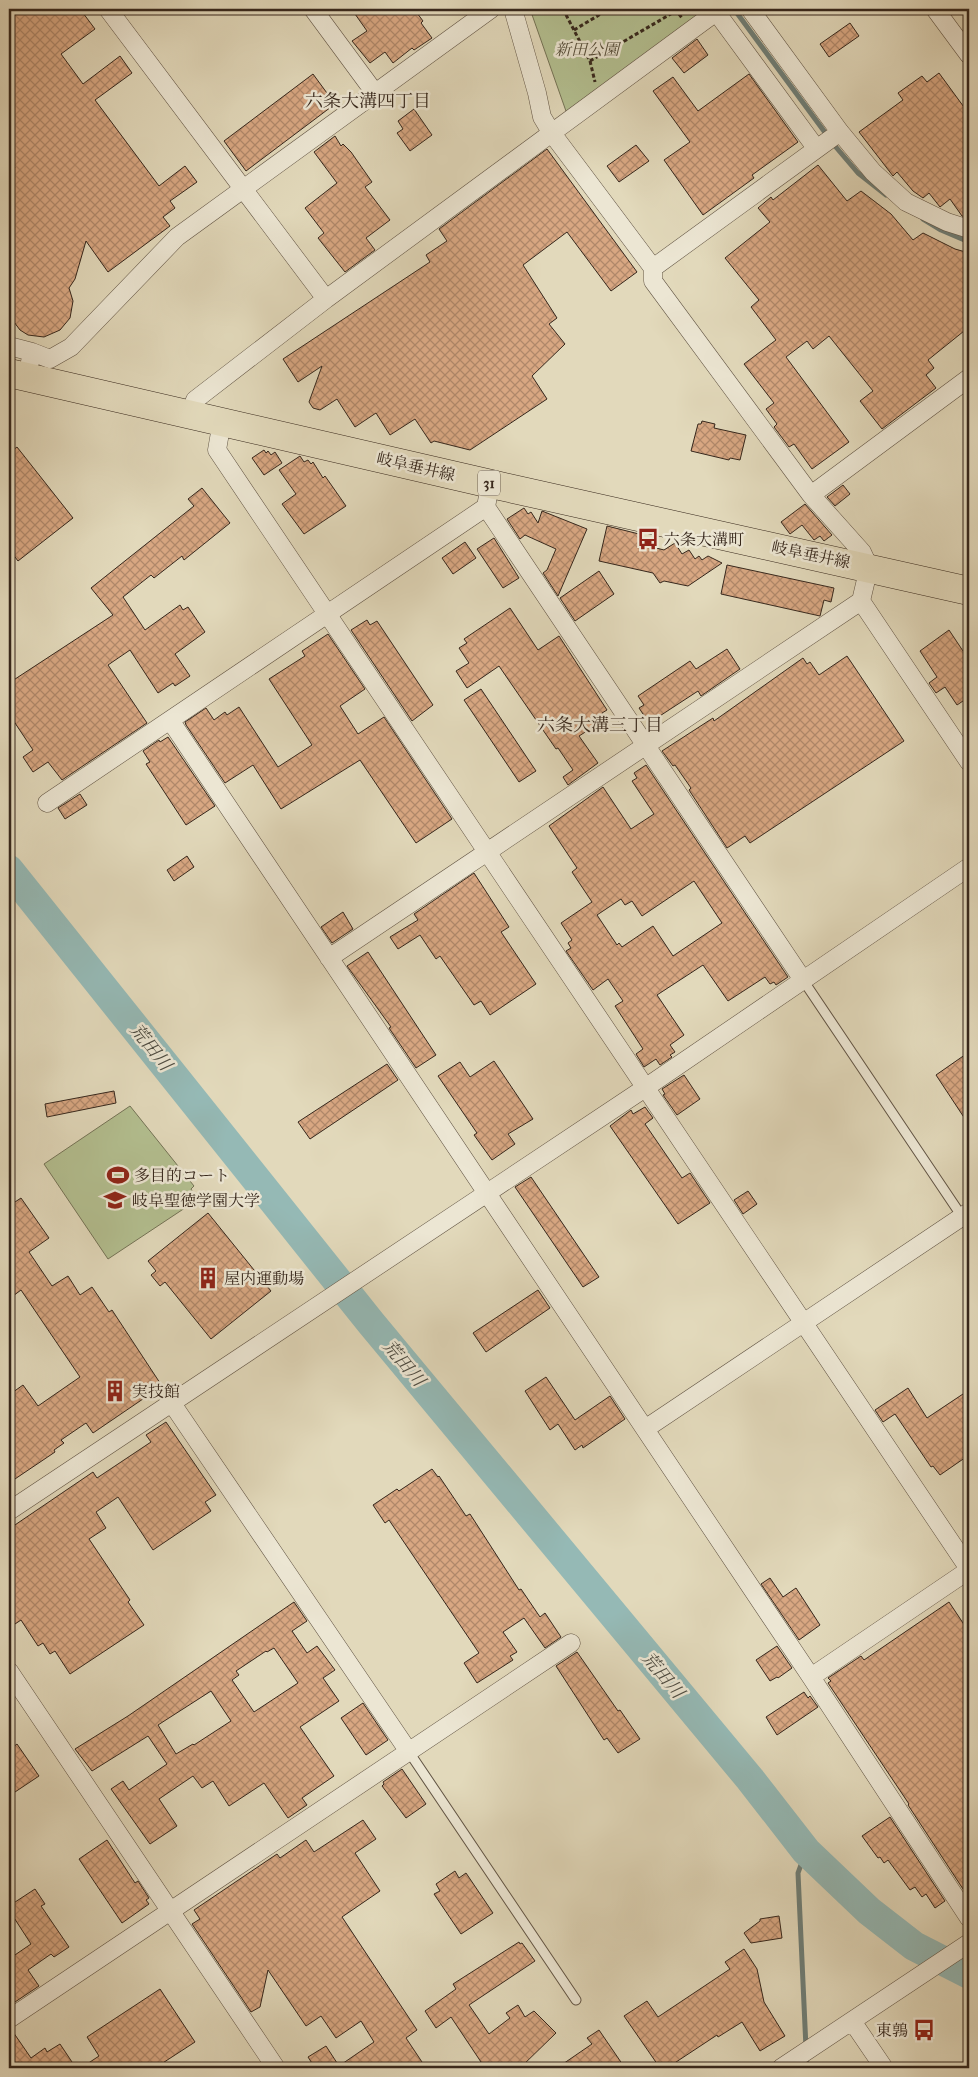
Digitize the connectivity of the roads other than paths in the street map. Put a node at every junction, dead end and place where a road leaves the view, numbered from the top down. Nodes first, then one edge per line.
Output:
1 (108, 9) edge
2 (313, 9) edge
3 (491, 9) edge
4 (513, 9) edge
5 (750, 9) edge
6 (935, 9) edge
7 (715, 10) edge
8 (969, 55) edge
9 (375, 93) junction
10 (551, 132) junction
11 (840, 132) junction
12 (816, 148) junction
13 (242, 189) junction
14 (969, 230) edge
15 (652, 268) junction
16 (326, 299) junction
17 (9, 346) edge
18 (22, 367) edge
19 (969, 378) edge
20 (190, 414) junction
21 (222, 422) junction
22 (811, 495) junction
23 (488, 496) junction
24 (869, 567) junction
25 (969, 591) edge
26 (861, 601) junction
27 (327, 614) junction
28 (170, 720) junction
29 (646, 746) junction
30 (969, 762) edge
31 (47, 803) dead end
32 (487, 852) junction
33 (969, 867) edge
34 (329, 958) junction
35 (803, 980) junction
36 (645, 1088) junction
37 (487, 1192) junction
38 (967, 1219) edge
39 (804, 1324) junction
40 (171, 1402) junction
41 (645, 1430) junction
42 (9, 1511) edge
43 (969, 1569) edge
44 (571, 1643) dead end
45 (9, 1671) edge
46 (811, 1677) junction
47 (409, 1752) junction
48 (169, 1910) junction
49 (969, 1918) edge
50 (969, 1943) edge
51 (576, 2000) dead end
52 (9, 2019) edge
53 (852, 2021) junction
54 (784, 2066) edge
55 (276, 2068) edge
56 (884, 2068) edge

1 - 13 street
2 - 9 street
3 - 9 street
4 - 10 street
5 - 11 street
6 - 8 street
7 - 10 street
7 - 12 street
9 - 13 street
10 - 15 street
10 - 16 street
11 - 12 street
11 - 14 street
12 - 15 street
13 - 16 street
13 - 18 street
15 - 22 street
16 - 20 street
17 - 18 street
18 - 20 main road, 岐阜垂井線 / 31
19 - 22 street
20 - 21 main road, 岐阜垂井線 / 31
21 - 23 main road, 岐阜垂井線 / 31
21 - 27 street
22 - 24 street
23 - 24 main road, 岐阜垂井線 / 31
23 - 27 street
23 - 29 street
24 - 25 main road, 岐阜垂井線 / 31
24 - 26 street
26 - 29 street
26 - 30 street
27 - 28 street
27 - 32 street
28 - 31 street
28 - 34 street
29 - 32 street
29 - 35 street
32 - 34 street
32 - 36 street
33 - 35 street
34 - 37 street
35 - 36 street
35 - 38 lane
36 - 37 street
36 - 39 street
37 - 40 street
37 - 41 street
38 - 39 street
39 - 41 street
39 - 43 street
40 - 42 street
40 - 47 street
41 - 46 street
43 - 46 street
44 - 47 street
45 - 48 street
46 - 49 street
47 - 48 street
47 - 51 lane
48 - 52 street
48 - 55 street
50 - 53 street
53 - 54 street
53 - 56 street

